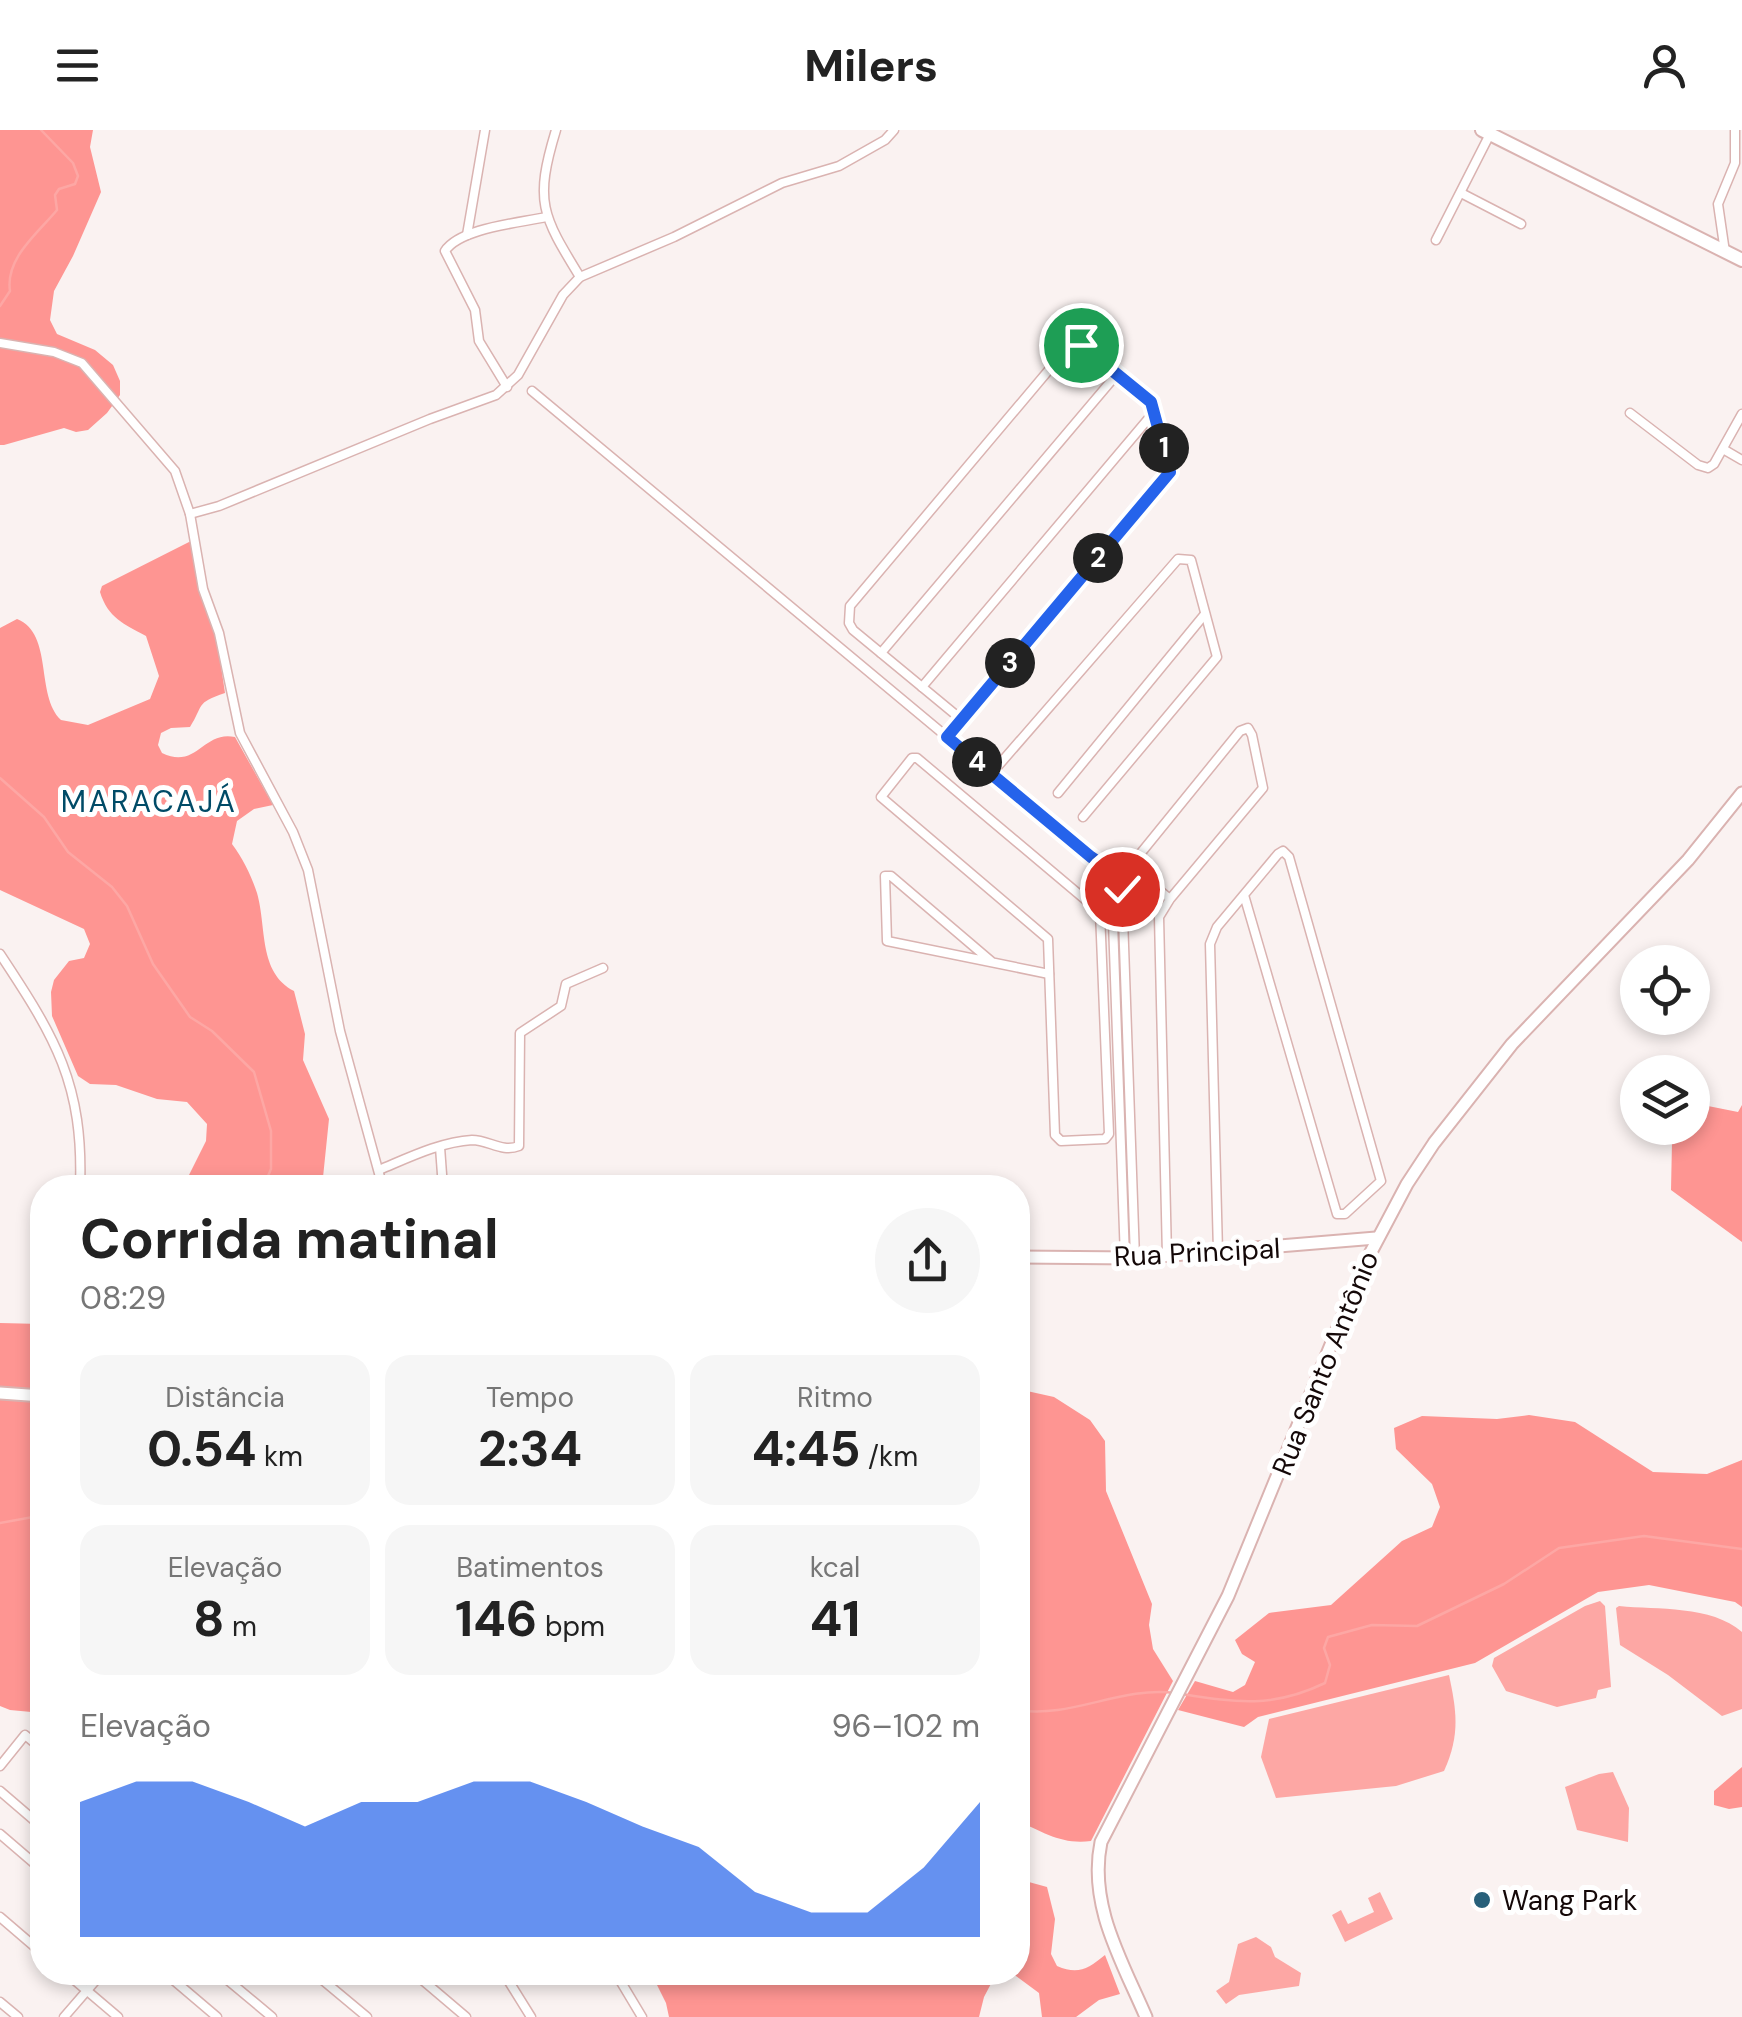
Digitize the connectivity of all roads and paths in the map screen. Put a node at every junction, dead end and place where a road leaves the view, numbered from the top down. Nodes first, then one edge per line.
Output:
1 (484, 130) edge
2 (556, 130) edge
3 (894, 130) edge
4 (1735, 130) edge
5 (1486, 132) edge
6 (1462, 193) junction
7 (546, 217) junction
8 (1522, 224) dead end
9 (467, 235) junction
10 (1436, 240) dead end
11 (1726, 252) junction
12 (1742, 260) edge
13 (580, 277) junction
14 (0, 343) edge
15 (1117, 374) junction
16 (507, 387) junction
17 (532, 391) dead end
18 (1154, 412) junction
19 (1630, 413) dead end
20 (1742, 414) edge
21 (1722, 449) junction
22 (1742, 460) edge
23 (190, 514) junction
24 (1205, 614) junction
25 (882, 653) junction
26 (922, 687) junction
27 (962, 720) junction
28 (947, 737) junction
29 (991, 774) junction
30 (1058, 793) dead end
31 (1742, 794) edge
32 (1083, 817) dead end
33 (1105, 869) junction
34 (1244, 895) junction
35 (1082, 896) junction
36 (1170, 899) junction
37 (0, 954) edge
38 (992, 962) junction
39 (602, 968) dead end
40 (1049, 974) junction
41 (440, 1147) junction
42 (378, 1170) junction
43 (80, 1175) edge
44 (379, 1175) edge
45 (442, 1175) edge
46 (1376, 1238) junction
47 (1218, 1252) junction
48 (1030, 1256) edge
49 (1167, 1256) junction
50 (1130, 1258) junction
51 (0, 1393) edge
52 (30, 1395) edge
53 (30, 1738) edge
54 (0, 1766) edge
55 (0, 1791) edge
56 (30, 1816) edge
57 (0, 1834) edge
58 (30, 1860) edge
59 (0, 1917) edge
60 (30, 1943) edge
61 (80, 1985) edge
62 (92, 1985) edge
63 (179, 1985) edge
64 (234, 1985) edge
65 (329, 1985) edge
66 (429, 1985) edge
67 (512, 1985) edge
68 (623, 1985) edge
69 (87, 1991) junction
70 (0, 2002) edge
71 (465, 2015) edge
72 (18, 2017) edge
73 (64, 2017) edge
74 (118, 2017) edge
75 (217, 2017) edge
76 (272, 2017) edge
77 (367, 2017) edge
78 (531, 2017) edge
79 (642, 2017) edge
80 (1146, 2017) edge

1 - 9 street
2 - 7 street
3 - 13 street
4 - 11 street
5 - 6 street
5 - 11 main road
6 - 8 street
6 - 10 street
7 - 9 street
7 - 13 street
9 - 16 street
11 - 12 main road
13 - 16 street
14 - 23 street
15 - 18 street
15 - 25 street
15 - 25 street
16 - 23 street
17 - 28 street
18 - 26 street
18 - 27 street
19 - 21 street
20 - 21 street
21 - 22 street
23 - 42 street
24 - 29 street
24 - 30 street
24 - 32 street
25 - 26 street
26 - 27 street
27 - 28 street
28 - 29 street
29 - 33 street
31 - 46 main road, Rua Santo Antônio
33 - 35 street
33 - 50 street
34 - 34 street
34 - 47 street
35 - 40 street
35 - 40 street
36 - 36 street
36 - 49 street
37 - 43 street
38 - 38 street
38 - 40 street
39 - 41 street
41 - 42 street
41 - 45 street
42 - 44 street
46 - 47 main road, Rua Principal
46 - 80 main road, Rua Santo Antônio
47 - 49 main road, Rua Principal
48 - 50 main road, Rua Principal
49 - 50 main road, Rua Principal
51 - 52 main road
53 - 54 street
55 - 56 street
57 - 58 street
59 - 60 street
61 - 69 street
62 - 69 street
63 - 75 street
64 - 76 street
65 - 77 street
66 - 71 street
67 - 78 street
68 - 79 street
69 - 73 street
69 - 74 street
70 - 72 street

